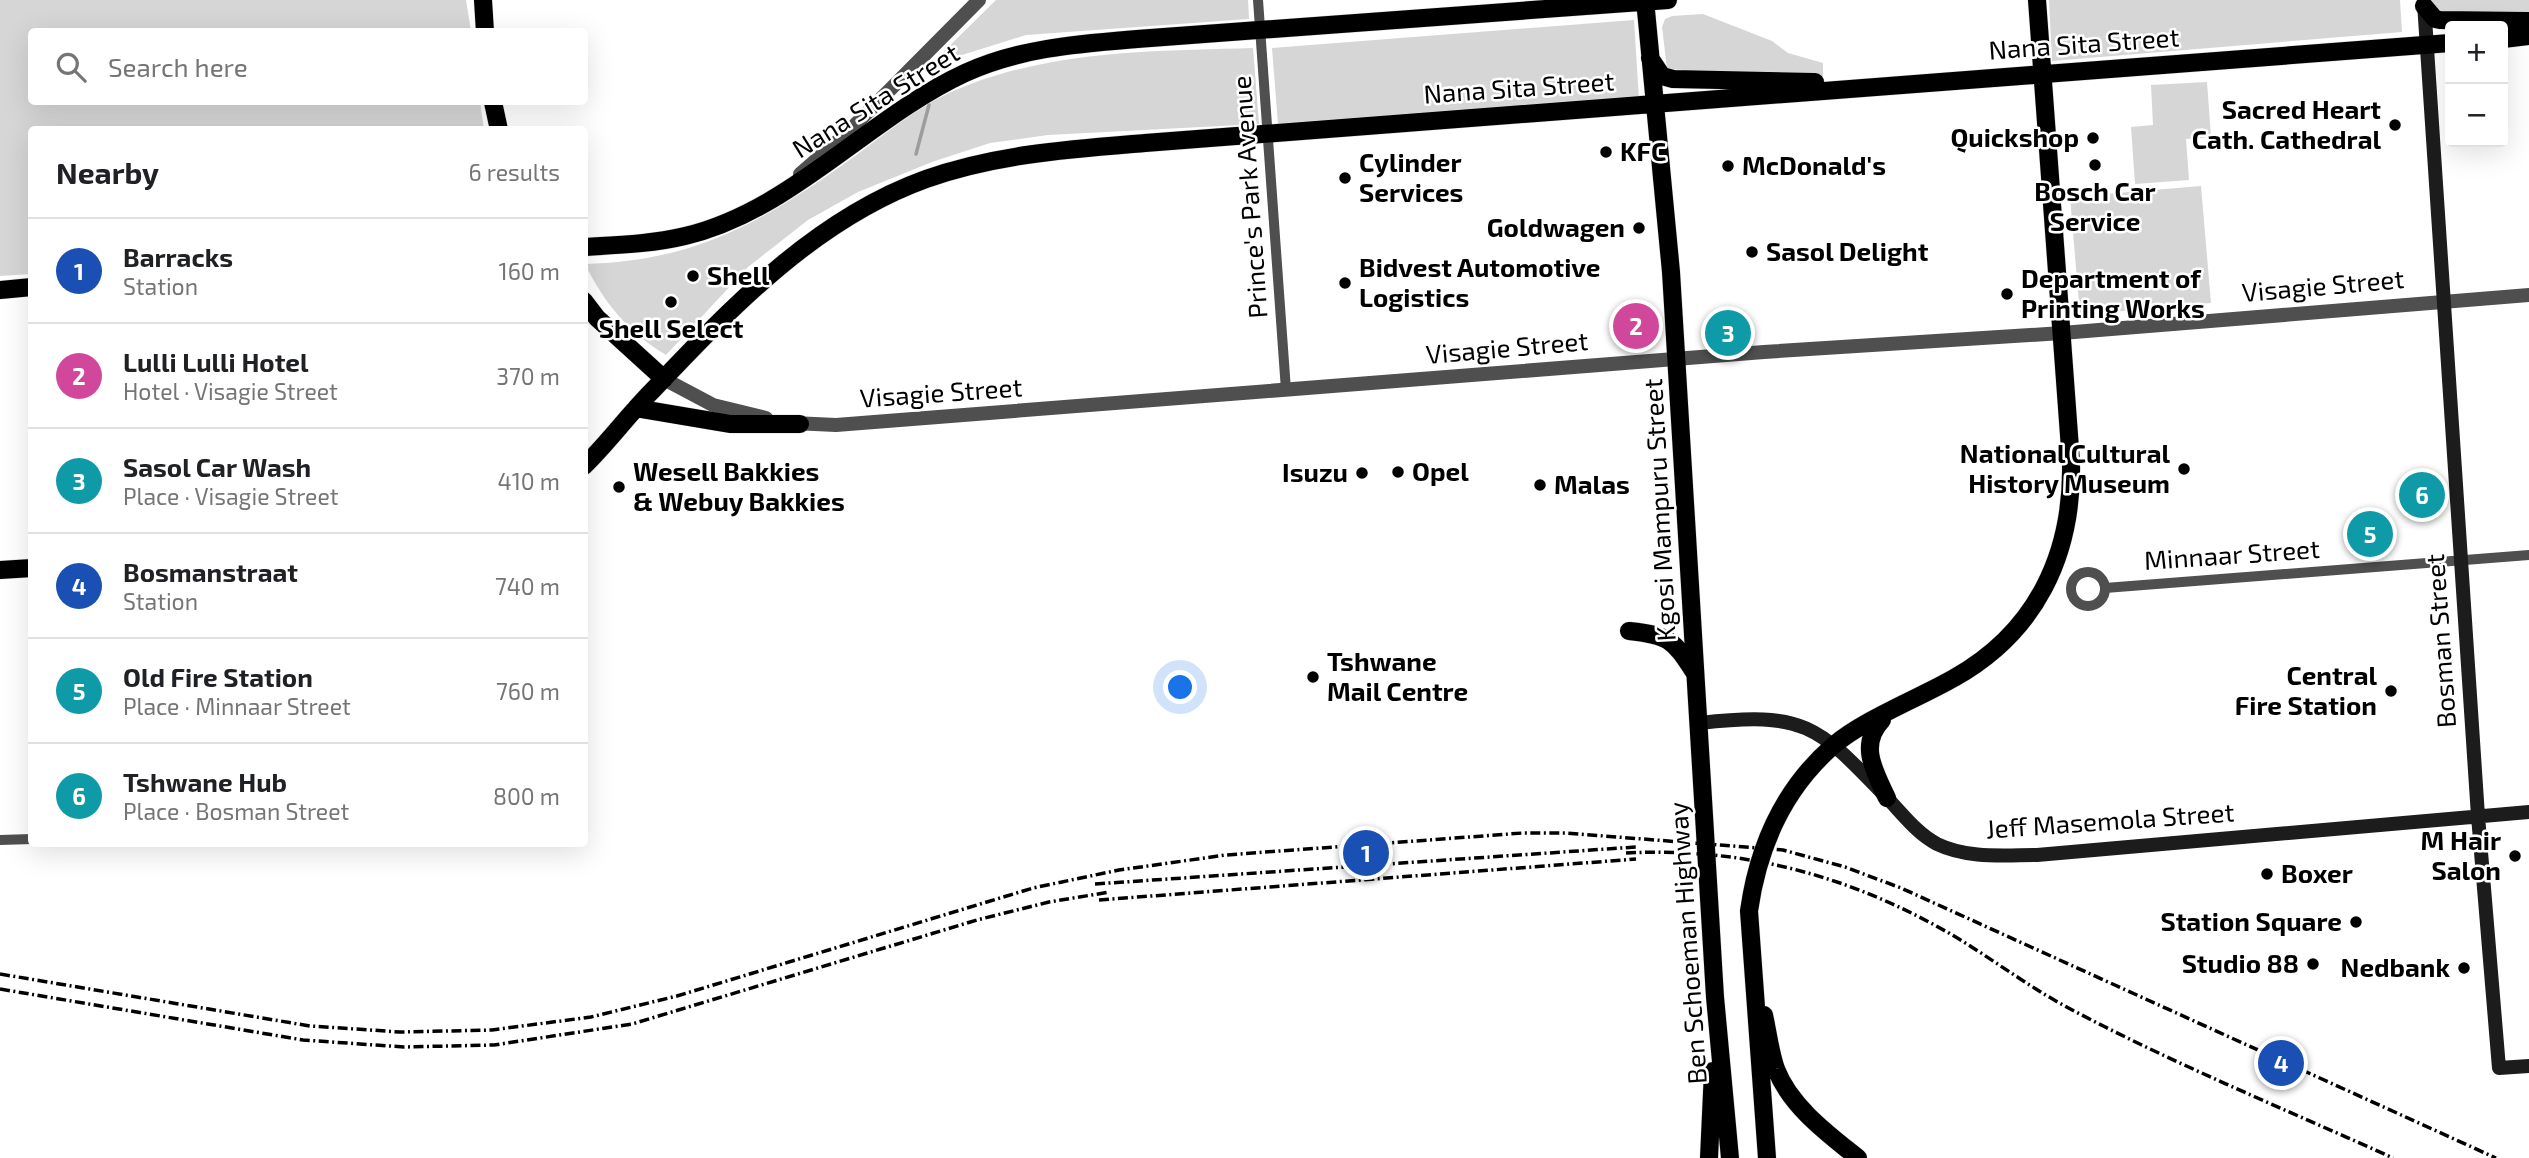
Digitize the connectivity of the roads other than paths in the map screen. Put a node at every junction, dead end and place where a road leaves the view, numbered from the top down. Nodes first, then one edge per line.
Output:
1 (483, 0) edge
2 (979, 0) edge
3 (1258, 0) edge
4 (1668, 0) edge
5 (2037, 0) edge
6 (1645, 1) edge
7 (2424, 3) edge
8 (2529, 21) edge
9 (485, 28) edge
10 (1261, 30) junction
11 (2529, 36) edge
12 (2508, 38) edge
13 (2445, 43) edge
14 (2428, 45) junction
15 (1650, 56) junction
16 (2041, 74) junction
17 (1877, 86) junction
18 (1655, 104) junction
19 (494, 105) edge
20 (498, 126) edge
21 (1269, 133) junction
22 (773, 198) junction
23 (588, 247) edge
24 (28, 288) edge
25 (0, 290) edge
26 (2529, 295) edge
27 (2444, 301) junction
28 (588, 305) edge
29 (2062, 333) junction
30 (1677, 359) junction
31 (664, 379) junction
32 (1286, 390) junction
33 (636, 408) junction
34 (800, 424) junction
35 (588, 462) edge
36 (2529, 555) edge
37 (2460, 561) junction
38 (28, 568) edge
39 (0, 570) edge
40 (2105, 588) dead end
41 (1629, 631) dead end
42 (1696, 674) junction
43 (1892, 711) junction
44 (1700, 723) junction
45 (1835, 744) junction
46 (1887, 798) junction
47 (2529, 812) edge
48 (2478, 816) junction
49 (28, 839) edge
50 (0, 840) edge
51 (1749, 911) junction
52 (1717, 1016) junction
53 (2529, 1066) edge
54 (1709, 1158) edge
55 (1730, 1158) edge
56 (1767, 1158) edge
57 (1857, 1158) edge

1 - 9 main road
2 - 22 street
3 - 10 street, Prince's Park Avenue
4 - 6 main road, Nana Sita Street
5 - 16 main road
6 - 10 main road, Nana Sita Street
6 - 15 main road, Kgosi Mampuru Street
7 - 8 main road
7 - 14 main road, Bosman Street
10 - 21 street, Prince's Park Avenue
10 - 22 main road, Nana Sita Street
11 - 12 main road
13 - 14 main road, Nana Sita Street
14 - 16 main road, Nana Sita Street
14 - 27 main road, Bosman Street
15 - 17 main road
15 - 18 main road, Kgosi Mampuru Street
16 - 17 main road, Nana Sita Street
16 - 29 main road
17 - 18 main road, Nana Sita Street
18 - 21 main road, Nana Sita Street
18 - 30 main road, Kgosi Mampuru Street
19 - 20 main road
21 - 31 main road, Nana Sita Street
21 - 32 street, Prince's Park Avenue
22 - 23 main road, Nana Sita Street
24 - 25 main road
26 - 27 street, Visagie Street
27 - 29 street, Visagie Street
27 - 37 main road, Bosman Street
28 - 31 main road
29 - 30 street, Visagie Street
29 - 43 main road
30 - 32 street, Visagie Street
30 - 42 main road, Kgosi Mampuru Street
31 - 33 main road, Nana Sita Street
31 - 34 street, Visagie Street
32 - 34 street, Visagie Street
33 - 34 main road
33 - 35 main road, Nana Sita Street
36 - 37 street, Minnaar Street
37 - 40 street, Minnaar Street
37 - 48 main road, Bosman Street
38 - 39 main road
41 - 42 main road
42 - 44 main road, Kgosi Mampuru Street
43 - 45 main road
43 - 46 main road
44 - 45 main road, Jeff Masemola Street
44 - 52 main road, Ben Schoeman Highway
45 - 46 main road, Jeff Masemola Street
45 - 51 main road
46 - 48 main road, Jeff Masemola Street
47 - 48 main road, Jeff Masemola Street
48 - 53 main road, Bosman Street
49 - 50 street
51 - 56 main road
51 - 57 main road
52 - 54 main road
52 - 55 main road, Ben Schoeman Highway

